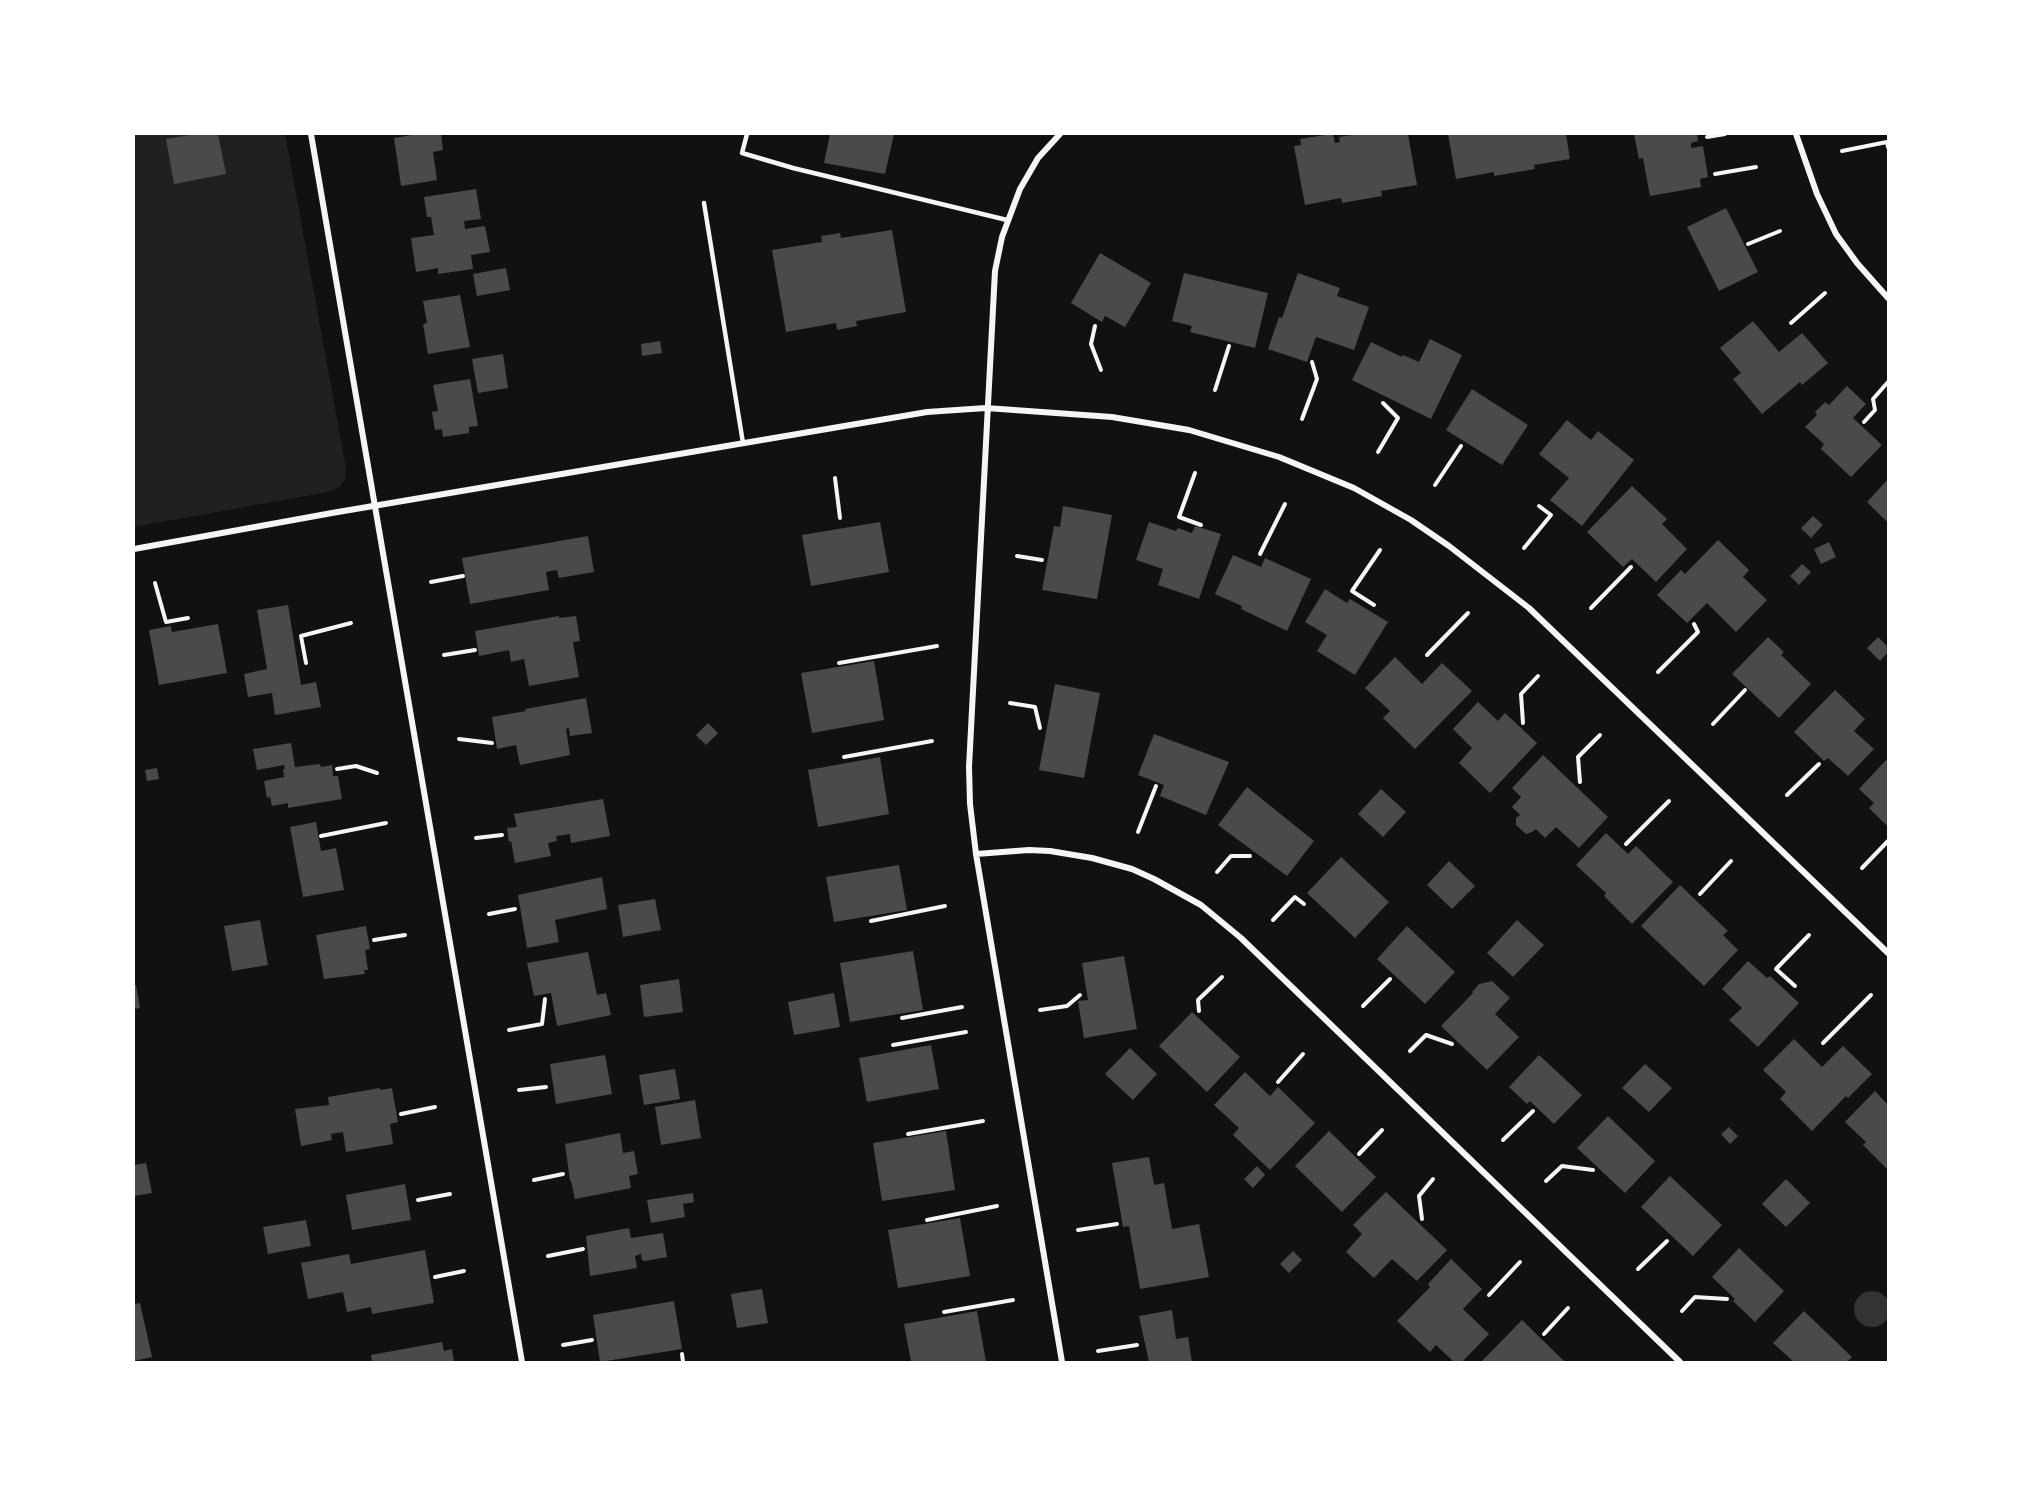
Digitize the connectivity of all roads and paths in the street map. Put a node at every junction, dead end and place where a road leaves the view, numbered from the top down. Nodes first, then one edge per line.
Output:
1 (311, 134) edge
2 (747, 134) edge
3 (1060, 134) edge
4 (1725, 134) edge
5 (1796, 134) edge
6 (1707, 136) dead end
7 (1888, 147) edge
8 (1842, 151) dead end
9 (1756, 167) dead end
10 (1715, 174) dead end
11 (704, 203) dead end
12 (1007, 220) junction
13 (1780, 231) dead end
14 (1748, 244) dead end
15 (1825, 293) dead end
16 (1888, 298) edge
17 (1791, 322) dead end
18 (1095, 326) dead end
19 (1229, 346) dead end
20 (1312, 362) dead end
21 (1101, 370) dead end
22 (1888, 382) edge
23 (1215, 390) dead end
24 (1383, 403) dead end
25 (986, 408) junction
26 (1302, 419) dead end
27 (1864, 422) dead end
28 (743, 443) junction
29 (1461, 446) dead end
30 (1378, 452) dead end
31 (1195, 473) dead end
32 (835, 478) dead end
33 (1435, 484) dead end
34 (1285, 504) dead end
35 (375, 506) junction
36 (1539, 506) dead end
37 (840, 518) dead end
38 (1201, 525) dead end
39 (1524, 548) dead end
40 (134, 549) edge
41 (1380, 550) dead end
42 (1260, 554) dead end
43 (1017, 556) dead end
44 (1042, 560) dead end
45 (1631, 567) dead end
46 (463, 576) dead end
47 (431, 582) dead end
48 (155, 583) dead end
49 (1374, 605) dead end
50 (1591, 608) dead end
51 (1468, 613) dead end
52 (188, 618) dead end
53 (351, 623) dead end
54 (1694, 624) dead end
55 (938, 646) dead end
56 (475, 650) dead end
57 (1427, 654) dead end
58 (444, 655) dead end
59 (306, 663) dead end
60 (840, 663) dead end
61 (1658, 672) dead end
62 (1538, 676) dead end
63 (1745, 690) dead end
64 (1010, 703) dead end
65 (1523, 723) dead end
66 (1713, 724) dead end
67 (1040, 728) dead end
68 (1600, 735) dead end
69 (459, 739) dead end
70 (932, 741) dead end
71 (492, 743) dead end
72 (844, 757) dead end
73 (1819, 764) dead end
74 (337, 769) dead end
75 (377, 773) dead end
76 (1580, 782) dead end
77 (1156, 786) dead end
78 (1787, 795) dead end
79 (1669, 801) dead end
80 (386, 823) dead end
81 (1138, 832) dead end
82 (502, 835) dead end
83 (321, 836) dead end
84 (476, 838) dead end
85 (1888, 841) edge
86 (1626, 844) dead end
87 (976, 854) junction
88 (1250, 856) dead end
89 (1731, 861) dead end
90 (1863, 868) dead end
91 (1217, 872) dead end
92 (1700, 894) dead end
93 (1304, 904) dead end
94 (945, 906) dead end
95 (515, 909) dead end
96 (489, 914) dead end
97 (1273, 920) dead end
98 (871, 921) dead end
99 (405, 934) dead end
100 (1809, 935) dead end
101 (374, 940) dead end
102 (1888, 953) edge
103 (1222, 977) dead end
104 (1390, 979) dead end
105 (1795, 986) dead end
106 (1080, 995) dead end
107 (1871, 995) dead end
108 (545, 999) dead end
109 (1363, 1006) dead end
110 (962, 1007) dead end
111 (1040, 1010) dead end
112 (1199, 1011) dead end
113 (902, 1018) dead end
114 (509, 1030) dead end
115 (966, 1032) dead end
116 (1823, 1043) dead end
117 (893, 1044) dead end
118 (1452, 1044) dead end
119 (1410, 1051) dead end
120 (1303, 1054) dead end
121 (1278, 1082) dead end
122 (546, 1087) dead end
123 (519, 1090) dead end
124 (435, 1107) dead end
125 (1533, 1111) dead end
126 (401, 1114) dead end
127 (983, 1121) dead end
128 (1382, 1130) dead end
129 (908, 1134) dead end
130 (1503, 1140) dead end
131 (1359, 1154) dead end
132 (1593, 1170) dead end
133 (563, 1174) dead end
134 (1433, 1179) dead end
135 (534, 1180) dead end
136 (1546, 1181) dead end
137 (450, 1194) dead end
138 (418, 1200) dead end
139 (997, 1206) dead end
140 (1422, 1219) dead end
141 (927, 1220) dead end
142 (1117, 1224) dead end
143 (1078, 1230) dead end
144 (1667, 1241) dead end
145 (583, 1249) dead end
146 (548, 1256) dead end
147 (1520, 1262) dead end
148 (1638, 1269) dead end
149 (464, 1271) dead end
150 (435, 1276) dead end
151 (1489, 1295) dead end
152 (1727, 1299) dead end
153 (1013, 1300) dead end
154 (1568, 1308) dead end
155 (1682, 1311) dead end
156 (944, 1312) dead end
157 (1544, 1334) dead end
158 (592, 1340) dead end
159 (563, 1345) dead end
160 (1137, 1345) dead end
161 (1098, 1351) dead end
162 (682, 1354) dead end
163 (522, 1362) edge
164 (683, 1362) edge
165 (1062, 1362) edge
166 (1680, 1362) edge

1 - 35 street
2 - 12 lane
3 - 12 street
4 - 6 path
5 - 16 street
7 - 8 path
9 - 10 path
11 - 28 lane
12 - 25 street
13 - 14 path
15 - 17 path
18 - 21 path
19 - 23 path
20 - 26 path
22 - 27 path
24 - 30 path
25 - 28 street
25 - 87 street
25 - 102 street
28 - 35 street
29 - 33 path
31 - 38 path
32 - 37 path
34 - 42 path
35 - 40 street
35 - 163 street
36 - 39 path
41 - 49 path
43 - 44 path
45 - 50 path
46 - 47 path
48 - 52 path
51 - 57 path
53 - 59 path
54 - 61 path
55 - 60 path
56 - 58 path
62 - 65 path
63 - 66 path
64 - 67 path
68 - 76 path
69 - 71 path
70 - 72 path
73 - 78 path
74 - 75 path
77 - 81 path
79 - 86 path
80 - 83 path
82 - 84 path
85 - 90 path
87 - 165 street
87 - 166 street
88 - 91 path
89 - 92 path
93 - 97 path
94 - 98 path
95 - 96 path
99 - 101 path
100 - 105 path
103 - 112 path
104 - 109 path
106 - 111 path
107 - 116 path
108 - 114 path
110 - 113 path
115 - 117 path
118 - 119 path
120 - 121 path
122 - 123 path
124 - 126 path
125 - 130 path
127 - 129 path
128 - 131 path
132 - 136 path
133 - 135 path
134 - 140 path
137 - 138 path
139 - 141 path
142 - 143 path
144 - 148 path
145 - 146 path
147 - 151 path
149 - 150 path
152 - 155 path
153 - 156 path
154 - 157 path
158 - 159 path
160 - 161 path
162 - 164 path

